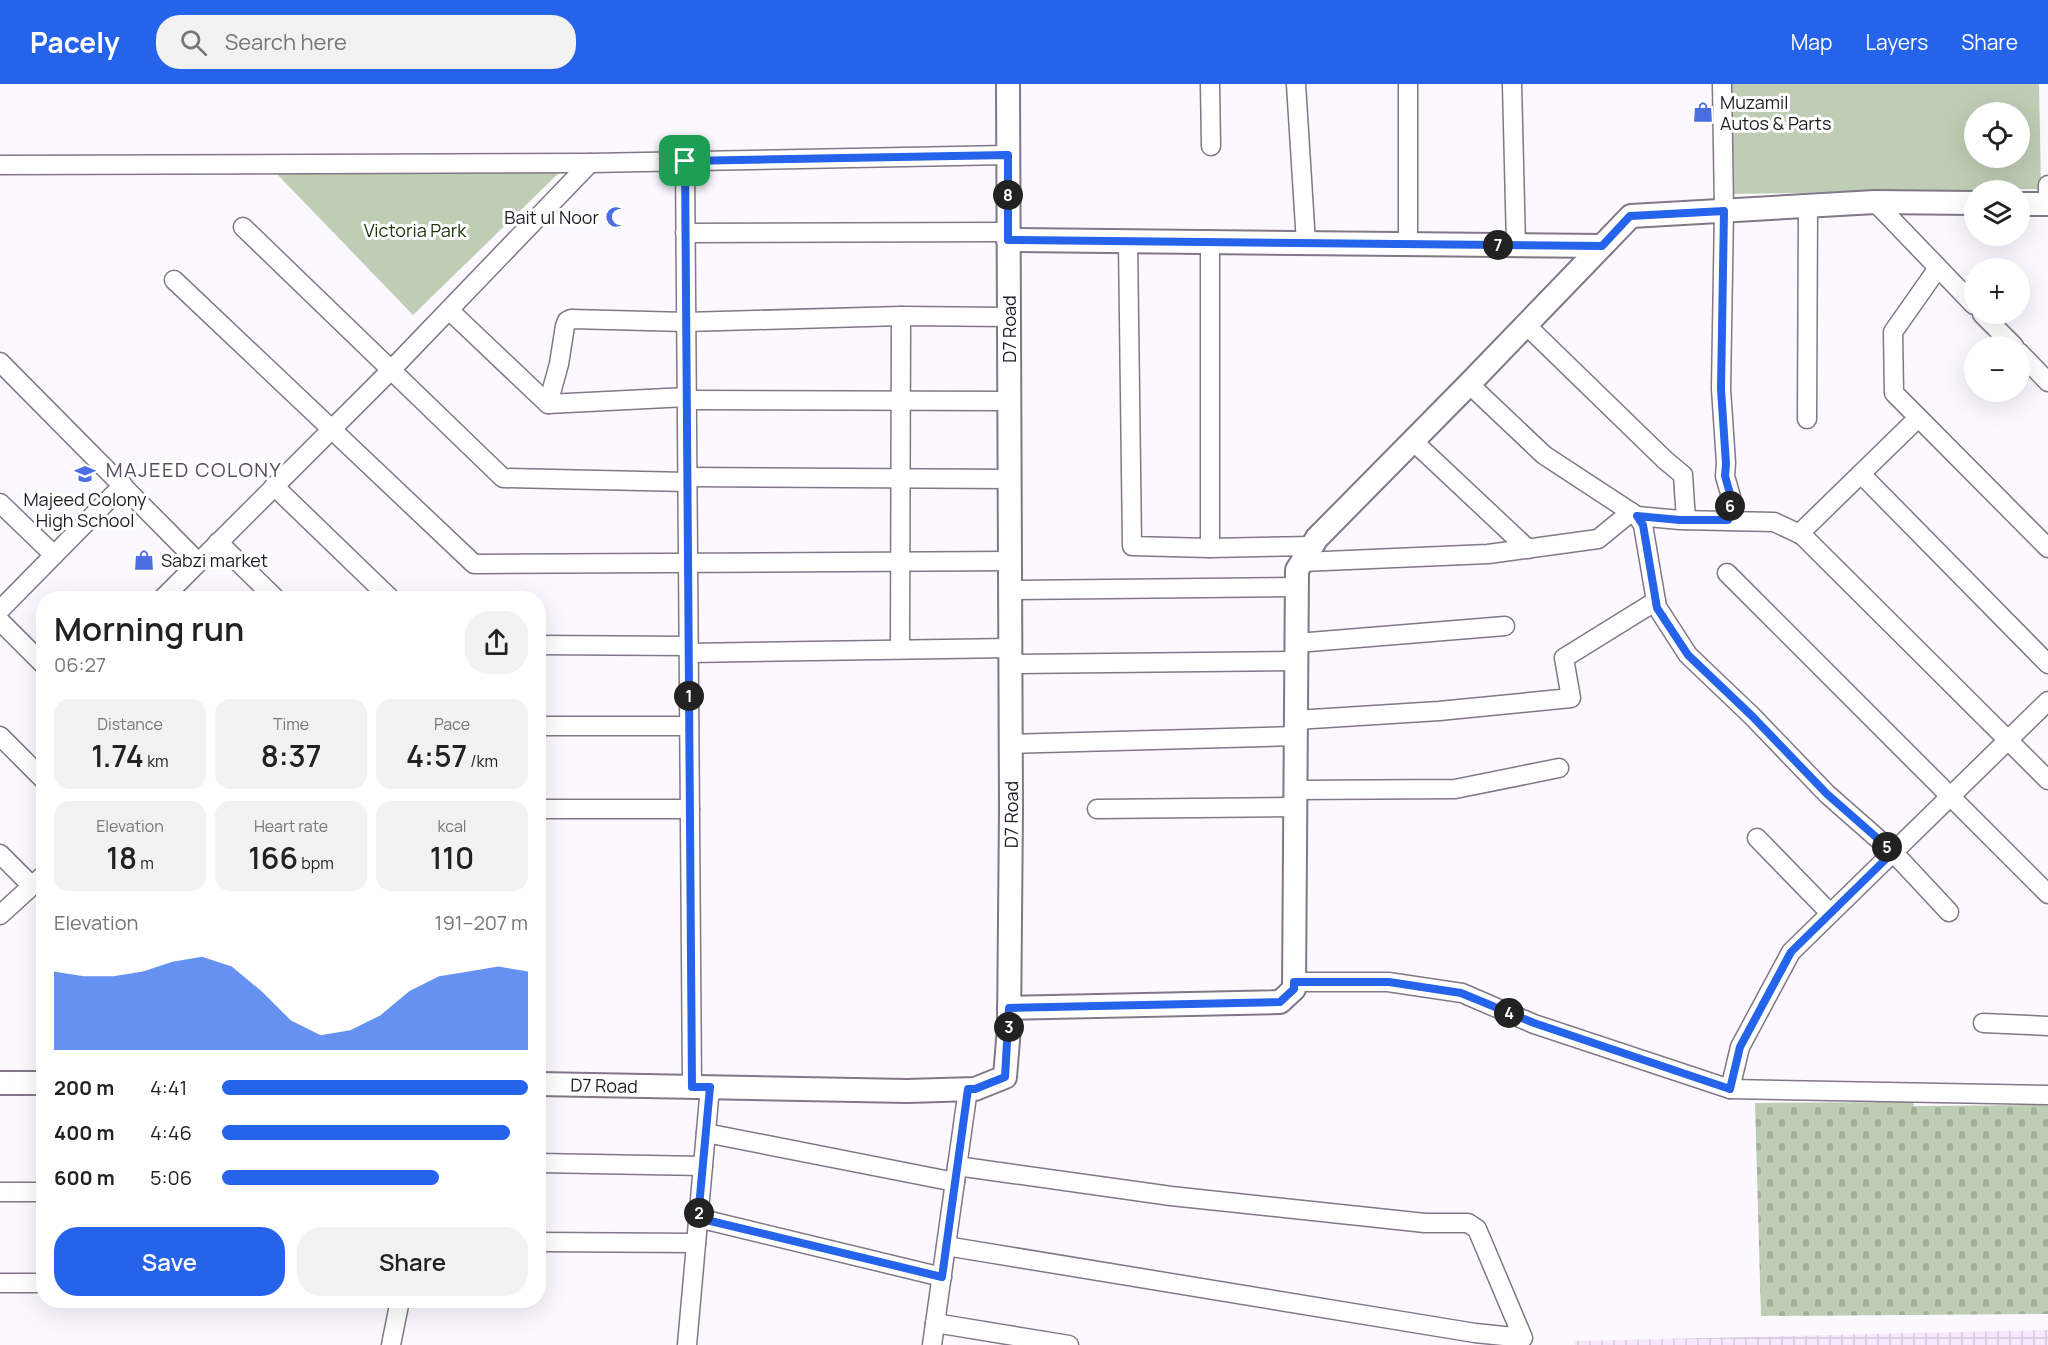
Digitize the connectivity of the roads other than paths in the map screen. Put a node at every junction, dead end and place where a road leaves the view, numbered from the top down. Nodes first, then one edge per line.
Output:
1 (1008, 84) edge
2 (1210, 84) edge
3 (1296, 84) edge
4 (1408, 84) edge
5 (1512, 84) edge
6 (1722, 84) edge
7 (1211, 146) dead end
8 (1008, 155) junction
9 (685, 161) junction
10 (590, 163) junction
11 (0, 165) edge
12 (2048, 184) edge
13 (1875, 202) junction
14 (1964, 203) edge
15 (2030, 204) edge
16 (2048, 204) edge
17 (1808, 206) junction
18 (1724, 211) junction
19 (243, 227) dead end
20 (685, 233) junction
21 (1008, 236) junction
22 (1128, 241) junction
23 (1210, 242) junction
24 (1306, 243) junction
25 (1408, 244) junction
26 (1516, 245) junction
27 (1602, 246) junction
28 (1938, 268) junction
29 (174, 280) dead end
30 (1964, 295) edge
31 (449, 310) junction
32 (901, 316) junction
33 (1009, 317) junction
34 (686, 322) junction
35 (1992, 324) edge
36 (1526, 325) junction
37 (2004, 336) edge
38 (0, 362) edge
39 (2030, 363) edge
40 (391, 370) junction
41 (2048, 382) edge
42 (1469, 384) junction
43 (687, 398) junction
44 (902, 401) junction
45 (1009, 401) junction
46 (548, 404) junction
47 (1918, 418) junction
48 (1807, 419) dead end
49 (332, 429) junction
50 (1413, 441) junction
51 (1861, 474) junction
52 (901, 478) junction
53 (1010, 479) junction
54 (687, 480) junction
55 (123, 485) junction
56 (274, 486) junction
57 (0, 503) edge
58 (1634, 514) junction
59 (1686, 520) junction
60 (1728, 520) junction
61 (1799, 534) junction
62 (218, 542) junction
63 (1210, 548) junction
64 (2048, 548) edge
65 (1528, 549) junction
66 (1307, 554) junction
67 (54, 555) junction
68 (1011, 561) junction
69 (198, 562) junction
70 (688, 562) junction
71 (901, 562) junction
72 (1727, 573) dead end
73 (1297, 587) junction
74 (1011, 590) junction
75 (170, 591) edge
76 (268, 591) edge
77 (383, 591) edge
78 (1656, 601) junction
79 (0, 610) edge
80 (0, 621) edge
81 (1505, 626) dead end
82 (546, 645) edge
83 (689, 649) junction
84 (900, 649) junction
85 (1297, 652) junction
86 (1011, 656) junction
87 (36, 657) edge
88 (2048, 664) edge
89 (2048, 701) edge
90 (546, 726) edge
91 (689, 726) junction
92 (1296, 728) junction
93 (0, 736) edge
94 (2008, 740) junction
95 (1010, 744) junction
96 (1559, 768) dead end
97 (36, 772) edge
98 (2048, 780) edge
99 (1950, 796) junction
100 (1295, 798) junction
101 (546, 809) edge
102 (690, 809) junction
103 (1097, 809) dead end
104 (1757, 838) dead end
105 (1893, 852) junction
106 (0, 854) edge
107 (36, 880) edge
108 (36, 883) edge
109 (2048, 894) edge
110 (1949, 912) dead end
111 (1830, 913) junction
112 (0, 915) edge
113 (1294, 982) junction
114 (1009, 1008) junction
115 (1983, 1023) dead end
116 (2048, 1026) edge
117 (0, 1083) edge
118 (36, 1083) edge
119 (546, 1084) edge
120 (701, 1087) junction
121 (968, 1089) junction
122 (1730, 1089) junction
123 (2048, 1095) edge
124 (706, 1132) junction
125 (546, 1163) edge
126 (703, 1166) junction
127 (956, 1174) junction
128 (0, 1192) edge
129 (36, 1192) edge
130 (698, 1218) junction
131 (546, 1242) edge
132 (696, 1243) junction
133 (946, 1246) junction
134 (942, 1277) junction
135 (0, 1283) edge
136 (36, 1283) edge
137 (399, 1308) edge
138 (935, 1323) junction
139 (392, 1345) edge
140 (687, 1345) edge
141 (932, 1345) edge
142 (1069, 1345) edge

1 - 8 street, D7 Road
2 - 7 street
3 - 24 street
4 - 25 street
5 - 26 street
6 - 18 street
8 - 9 street
8 - 21 street, D7 Road
9 - 10 street
9 - 20 street
10 - 11 street
10 - 31 street
12 - 16 street
13 - 14 street
13 - 17 street
13 - 28 street
15 - 16 street
17 - 18 street
17 - 48 street
18 - 27 street
18 - 60 street
19 - 40 street
20 - 21 street
20 - 34 street
21 - 22 street
21 - 33 street, D7 Road
22 - 23 street
22 - 63 street
23 - 24 street
23 - 63 street
24 - 25 street
25 - 26 street
26 - 27 street
27 - 36 street
28 - 30 street
28 - 47 street
29 - 49 street
31 - 40 street
31 - 46 street
32 - 33 street
32 - 34 street
32 - 44 street
33 - 45 street, D7 Road
34 - 43 street
34 - 46 street
35 - 37 street
36 - 42 street
36 - 59 street
38 - 55 street
39 - 41 street
40 - 49 street
40 - 54 street
42 - 50 street
42 - 58 street
43 - 44 street
43 - 46 street
43 - 54 street
44 - 45 street
44 - 52 street
45 - 53 street, D7 Road
47 - 51 street
47 - 64 street
49 - 56 street
49 - 70 street
50 - 65 street
50 - 66 street
51 - 61 street
51 - 88 street
52 - 53 street
52 - 54 street
52 - 71 street
53 - 68 street, D7 Road
54 - 70 street
55 - 67 street
55 - 69 street
56 - 62 street
56 - 77 street
57 - 67 street
58 - 59 street
58 - 65 street
58 - 78 street
59 - 60 street
60 - 61 street
61 - 94 street
62 - 69 street
62 - 76 street
63 - 66 street
65 - 66 street
66 - 73 street
67 - 79 street
68 - 71 street
68 - 74 street, D7 Road
69 - 75 street
70 - 71 street
70 - 83 street
71 - 84 street
72 - 99 street
73 - 74 street
73 - 85 street
74 - 86 street, D7 Road
78 - 92 street
78 - 105 street
80 - 87 street
81 - 85 street
82 - 83 street
83 - 84 street
83 - 91 street
84 - 86 street
85 - 86 street
85 - 92 street
86 - 95 street, D7 Road
89 - 94 street
90 - 91 street
91 - 102 street
92 - 95 street
92 - 100 street
93 - 97 street
94 - 98 street
94 - 99 street
95 - 114 street, D7 Road
96 - 100 street
99 - 105 street
99 - 109 street
100 - 103 street
100 - 113 street
101 - 102 street
102 - 120 street
104 - 111 street
105 - 110 street
105 - 111 street
106 - 107 street
108 - 112 street
111 - 122 street
113 - 114 street
113 - 122 street
114 - 121 street, D7 Road
115 - 116 street
117 - 118 street
119 - 120 street, D7 Road
120 - 121 street, D7 Road
120 - 124 street
121 - 127 street
122 - 123 street
124 - 126 street
124 - 127 street
125 - 126 street
126 - 130 street
127 - 133 street
127 - 133 street
128 - 129 street
130 - 132 street
130 - 134 street
131 - 132 street
132 - 140 street
133 - 134 street
134 - 138 street
135 - 136 street
137 - 139 street
138 - 141 street
138 - 142 street

